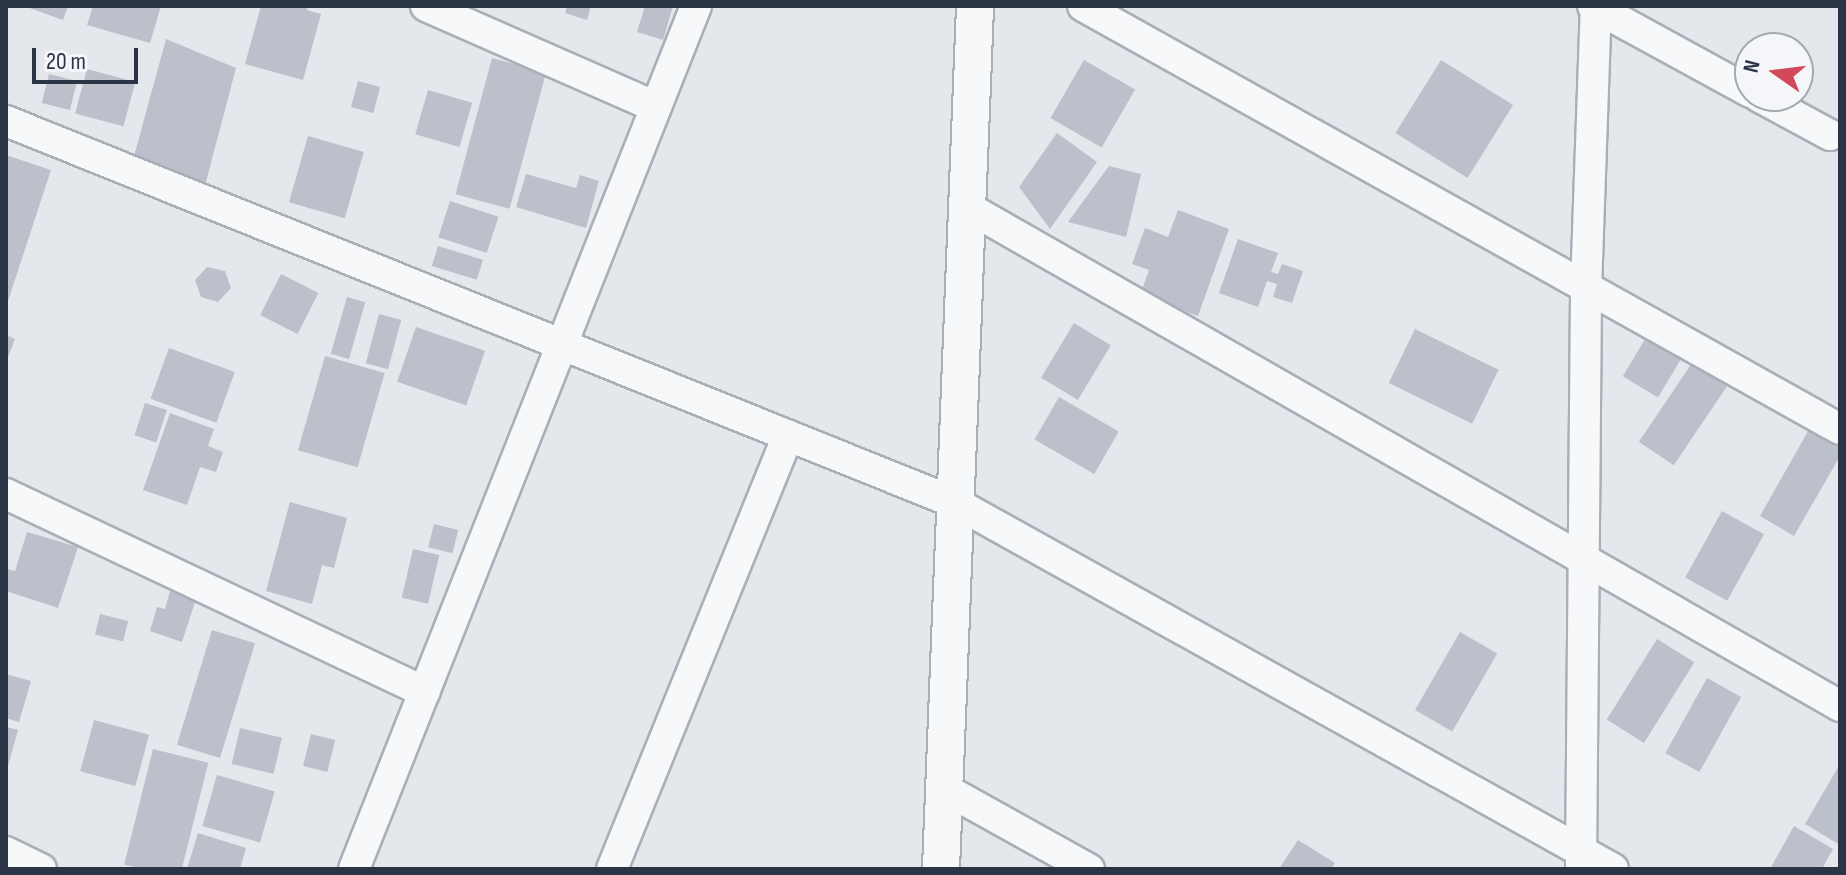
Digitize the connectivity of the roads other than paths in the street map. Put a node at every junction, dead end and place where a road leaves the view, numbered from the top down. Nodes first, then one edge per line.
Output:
1 (426, 6) edge
2 (696, 6) edge
3 (975, 6) edge
4 (1083, 6) edge
5 (1595, 7) edge
6 (1734, 83) edge
7 (656, 107) junction
8 (1788, 112) edge
9 (6, 121) edge
10 (1830, 135) dead end
11 (967, 207) junction
12 (1586, 289) junction
13 (561, 347) junction
14 (1840, 429) edge
15 (788, 435) junction
16 (6, 494) edge
17 (956, 503) junction
18 (1582, 560) junction
19 (424, 692) junction
20 (1840, 706) edge
21 (945, 789) junction
22 (6, 852) edge
23 (1581, 860) edge
24 (41, 869) edge
25 (354, 869) edge
26 (612, 869) edge
27 (941, 869) edge
28 (1089, 869) edge
29 (1613, 869) edge

1 - 7 street
2 - 7 street
3 - 11 street
4 - 12 street
5 - 6 street
5 - 12 street
7 - 13 street
8 - 10 street
9 - 13 street
11 - 17 street
11 - 18 street
12 - 14 street
12 - 18 street
13 - 15 street
13 - 19 street
15 - 17 street
15 - 26 street
16 - 19 street
17 - 21 street
17 - 23 street
18 - 20 street
18 - 23 street
19 - 25 street
21 - 27 street
21 - 28 street
22 - 24 street
23 - 29 street

